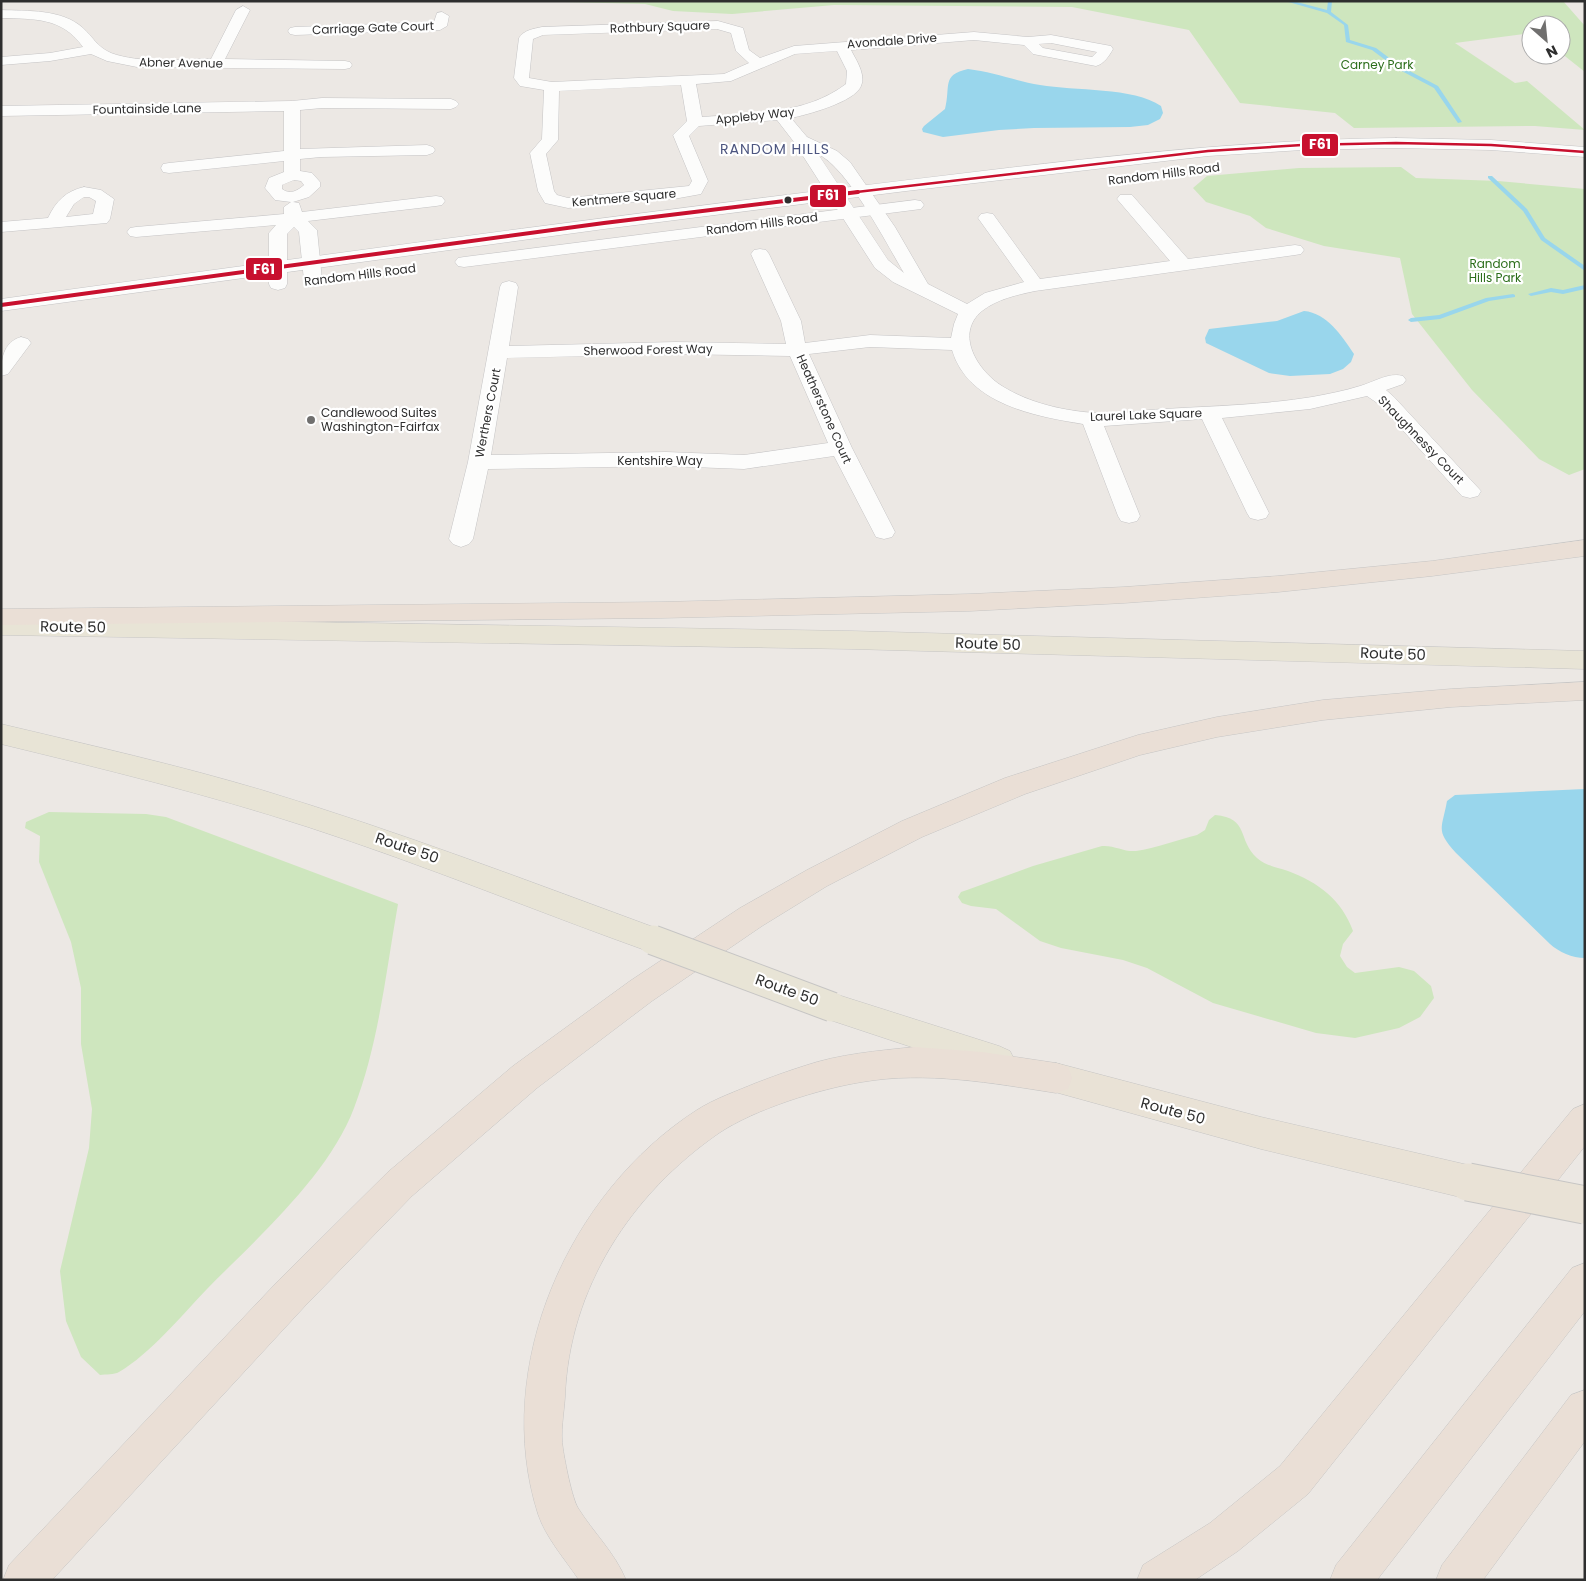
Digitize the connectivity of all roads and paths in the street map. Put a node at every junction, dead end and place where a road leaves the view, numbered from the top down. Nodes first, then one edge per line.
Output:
1 (58, 6) dead end
2 (243, 10) dead end
3 (1, 14) edge
4 (40, 16) junction
5 (442, 16) dead end
6 (356, 29) junction
7 (295, 31) dead end
8 (1028, 41) dead end
9 (841, 45) junction
10 (93, 49) junction
11 (1, 61) edge
12 (759, 63) junction
13 (215, 65) junction
14 (345, 65) junction
15 (688, 80) junction
16 (340, 81) dead end
17 (552, 87) junction
18 (452, 104) dead end
19 (292, 106) junction
20 (1, 111) edge
21 (780, 114) junction
22 (695, 122) junction
23 (801, 140) junction
24 (427, 150) dead end
25 (1585, 152) edge
26 (292, 154) junction
27 (1585, 163) edge
28 (169, 168) dead end
29 (1212, 168) dead end
30 (292, 175) junction
31 (862, 192) junction
32 (837, 195) junction
33 (292, 197) junction
34 (1126, 199) dead end
35 (436, 201) dead end
36 (929, 203) dead end
37 (874, 210) junction
38 (848, 213) junction
39 (293, 218) junction
40 (987, 218) dead end
41 (55, 222) dead end
42 (1, 227) edge
43 (136, 232) dead end
44 (1295, 250) dead end
45 (760, 254) dead end
46 (310, 262) junction
47 (446, 264) dead end
48 (1184, 266) junction
49 (277, 276) junction
50 (332, 278) dead end
51 (313, 280) junction
52 (1036, 285) junction
53 (259, 287) dead end
54 (509, 287) dead end
55 (921, 287) junction
56 (1, 305) edge
57 (969, 312) junction
58 (21, 343) dead end
59 (960, 344) junction
60 (797, 350) junction
61 (499, 352) junction
62 (1, 370) edge
63 (1396, 380) dead end
64 (1372, 390) junction
65 (1209, 413) junction
66 (1091, 419) junction
67 (841, 448) junction
68 (478, 462) junction
69 (1470, 491) dead end
70 (1258, 513) dead end
71 (1128, 516) dead end
72 (884, 532) dead end
73 (461, 539) dead end
74 (1585, 548) edge
75 (1, 617) edge
76 (1, 626) edge
77 (1585, 660) edge
78 (1585, 691) edge
79 (1, 734) edge
80 (1056, 1078) junction
81 (1585, 1120) edge
82 (1585, 1205) edge
83 (1585, 1281) edge
84 (1585, 1409) edge
85 (24, 1580) edge
86 (605, 1580) edge
87 (1158, 1580) edge
88 (1351, 1580) edge
89 (1457, 1580) edge

1 - 4 street
2 - 13 street
3 - 4 street, Abner Avenue
4 - 10 street, Abner Avenue
5 - 6 street, Carriage Gate Court
6 - 7 street, Carriage Gate Court
6 - 14 street
8 - 9 street, Avondale Drive
9 - 12 street, Avondale Drive
9 - 21 street, Appleby Way
10 - 11 street
10 - 13 street, Abner Avenue
12 - 15 street, Rothbury Square
12 - 17 street, Rothbury Square
13 - 14 street, Abner Avenue
14 - 16 street
15 - 17 street, Rothbury Square
15 - 22 street
17 - 22 street, Kentmere Square
18 - 19 street, Fountainside Lane
19 - 20 street, Fountainside Lane
19 - 26 street
21 - 22 street, Appleby Way
21 - 23 street
23 - 31 street
23 - 32 street
24 - 26 street
25 - 31 street, Random Hills Road
26 - 28 street
26 - 30 street
27 - 29 street, Random Hills Road
30 - 33 street
30 - 33 street
31 - 32 street, Random Hills Road
31 - 37 street
32 - 38 street
32 - 46 street, Random Hills Road
33 - 39 street
34 - 48 street
35 - 39 street
36 - 37 street, Random Hills Road
37 - 38 street, Random Hills Road
37 - 55 street
38 - 47 street, Random Hills Road
38 - 55 street
39 - 43 street
39 - 46 street
39 - 49 street
40 - 52 street
41 - 42 street
44 - 48 street
45 - 60 street, Heatherstone Court
46 - 49 street, Random Hills Road
46 - 51 street
48 - 52 street
49 - 51 street, Random Hills Road
49 - 53 street, Random Hills Road
49 - 56 street, Random Hills Road
50 - 51 street, Random Hills Road
52 - 57 street
54 - 61 street, Werthers Court
55 - 57 street
57 - 59 street
58 - 62 street
59 - 60 street, Sherwood Forest Way
59 - 66 street, Laurel Lake Square
60 - 61 street, Sherwood Forest Way
60 - 67 street, Heatherstone Court
61 - 68 street, Werthers Court
63 - 64 street, Laurel Lake Square
64 - 65 street, Laurel Lake Square
64 - 69 street, Shaughnessy Court
65 - 66 street, Laurel Lake Square
65 - 70 street
66 - 71 street
67 - 68 street, Kentshire Way
67 - 72 street, Heatherstone Court
68 - 73 street, Werthers Court
74 - 75 highway
76 - 77 main road, Route 50
78 - 85 highway
79 - 80 main road, Route 50, bridge
80 - 82 highway, Route 50, bridge
80 - 86 highway
81 - 87 highway
83 - 88 highway
84 - 89 highway

